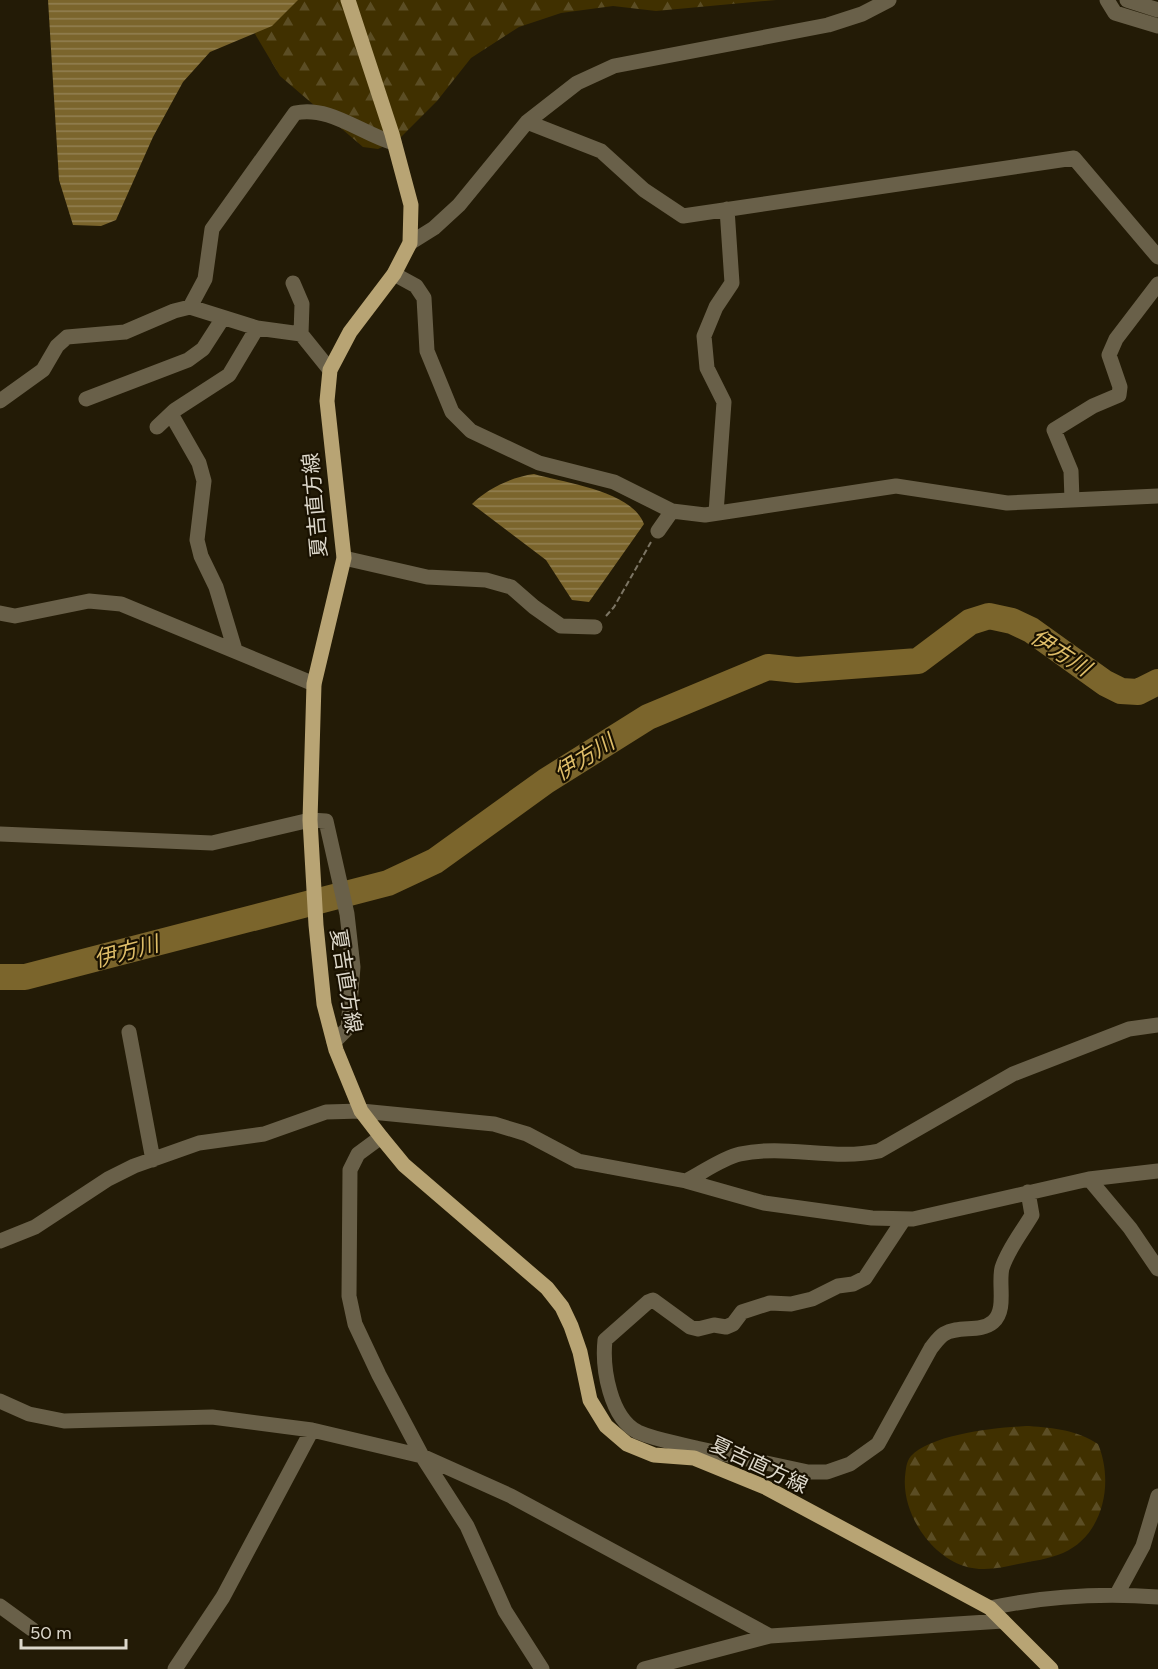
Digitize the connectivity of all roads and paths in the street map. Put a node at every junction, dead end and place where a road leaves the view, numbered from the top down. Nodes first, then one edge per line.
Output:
1 (348, 0) edge
2 (889, 0) edge
3 (1107, 0) edge
4 (1127, 0) edge
5 (1158, 10) edge
6 (1158, 26) edge
7 (527, 122) junction
8 (394, 143) junction
9 (727, 209) junction
10 (410, 243) junction
11 (1158, 257) edge
12 (394, 274) junction
13 (293, 283) dead end
14 (1158, 284) edge
15 (190, 306) junction
16 (223, 318) junction
17 (257, 328) junction
18 (300, 334) junction
19 (330, 370) junction
20 (86, 399) dead end
21 (0, 401) edge
22 (171, 414) junction
23 (157, 426) dead end
24 (1158, 496) edge
25 (1072, 500) junction
26 (672, 511) junction
27 (716, 513) junction
28 (658, 531) joint
29 (344, 558) junction
30 (0, 613) edge
31 (595, 627) joint
32 (234, 650) junction
33 (314, 684) junction
34 (310, 820) junction
35 (0, 834) edge
36 (1158, 1025) edge
37 (129, 1032) dead end
38 (333, 1042) junction
39 (361, 1111) junction
40 (381, 1137) junction
41 (153, 1160) junction
42 (1158, 1171) edge
43 (1089, 1179) junction
44 (686, 1182) junction
45 (1028, 1192) junction
46 (904, 1219) junction
47 (0, 1241) edge
48 (1158, 1269) edge
49 (0, 1401) edge
50 (312, 1430) junction
51 (695, 1453) junction
52 (422, 1456) junction
53 (1158, 1496) edge
54 (1117, 1594) junction
55 (1158, 1597) edge
56 (0, 1606) edge
57 (990, 1608) junction
58 (1003, 1621) junction
59 (33, 1630) dead end
60 (770, 1636) junction
61 (175, 1669) edge
62 (542, 1669) edge
63 (644, 1669) edge
64 (1051, 1669) edge

1 - 8 main road, 夏吉直方線
2 - 7 street
3 - 6 street
4 - 5 street
7 - 9 street
7 - 10 street
8 - 10 main road, 夏吉直方線
8 - 15 street
9 - 11 street
9 - 27 street
10 - 12 main road, 夏吉直方線
12 - 19 main road, 夏吉直方線
12 - 26 street
13 - 18 street
14 - 25 street
15 - 16 street
15 - 21 street
16 - 17 street
16 - 20 street
17 - 18 street
17 - 22 street
18 - 19 street
19 - 29 main road, 夏吉直方線
22 - 23 street
22 - 32 street
24 - 25 street
25 - 27 street
26 - 27 street
26 - 28 street
28 - 31 path
29 - 31 street
29 - 33 main road, 夏吉直方線
30 - 32 street
32 - 33 street
33 - 34 main road, 夏吉直方線
34 - 35 street
34 - 38 main road, 夏吉直方線
34 - 38 street
36 - 44 street
37 - 41 street
38 - 39 main road, 夏吉直方線
39 - 40 main road, 夏吉直方線
39 - 41 street
39 - 44 street
40 - 51 main road, 夏吉直方線
40 - 52 street
41 - 47 street
42 - 43 street
43 - 45 street
43 - 48 street
44 - 46 street
45 - 46 street
45 - 51 street
46 - 51 street
49 - 50 street
50 - 52 street
50 - 61 street
51 - 57 main road, 夏吉直方線
52 - 60 street
52 - 62 street
53 - 54 street
54 - 55 street
54 - 57 street
56 - 59 street
57 - 58 main road, 夏吉直方線
58 - 60 street
58 - 64 main road, 夏吉直方線
60 - 63 street

